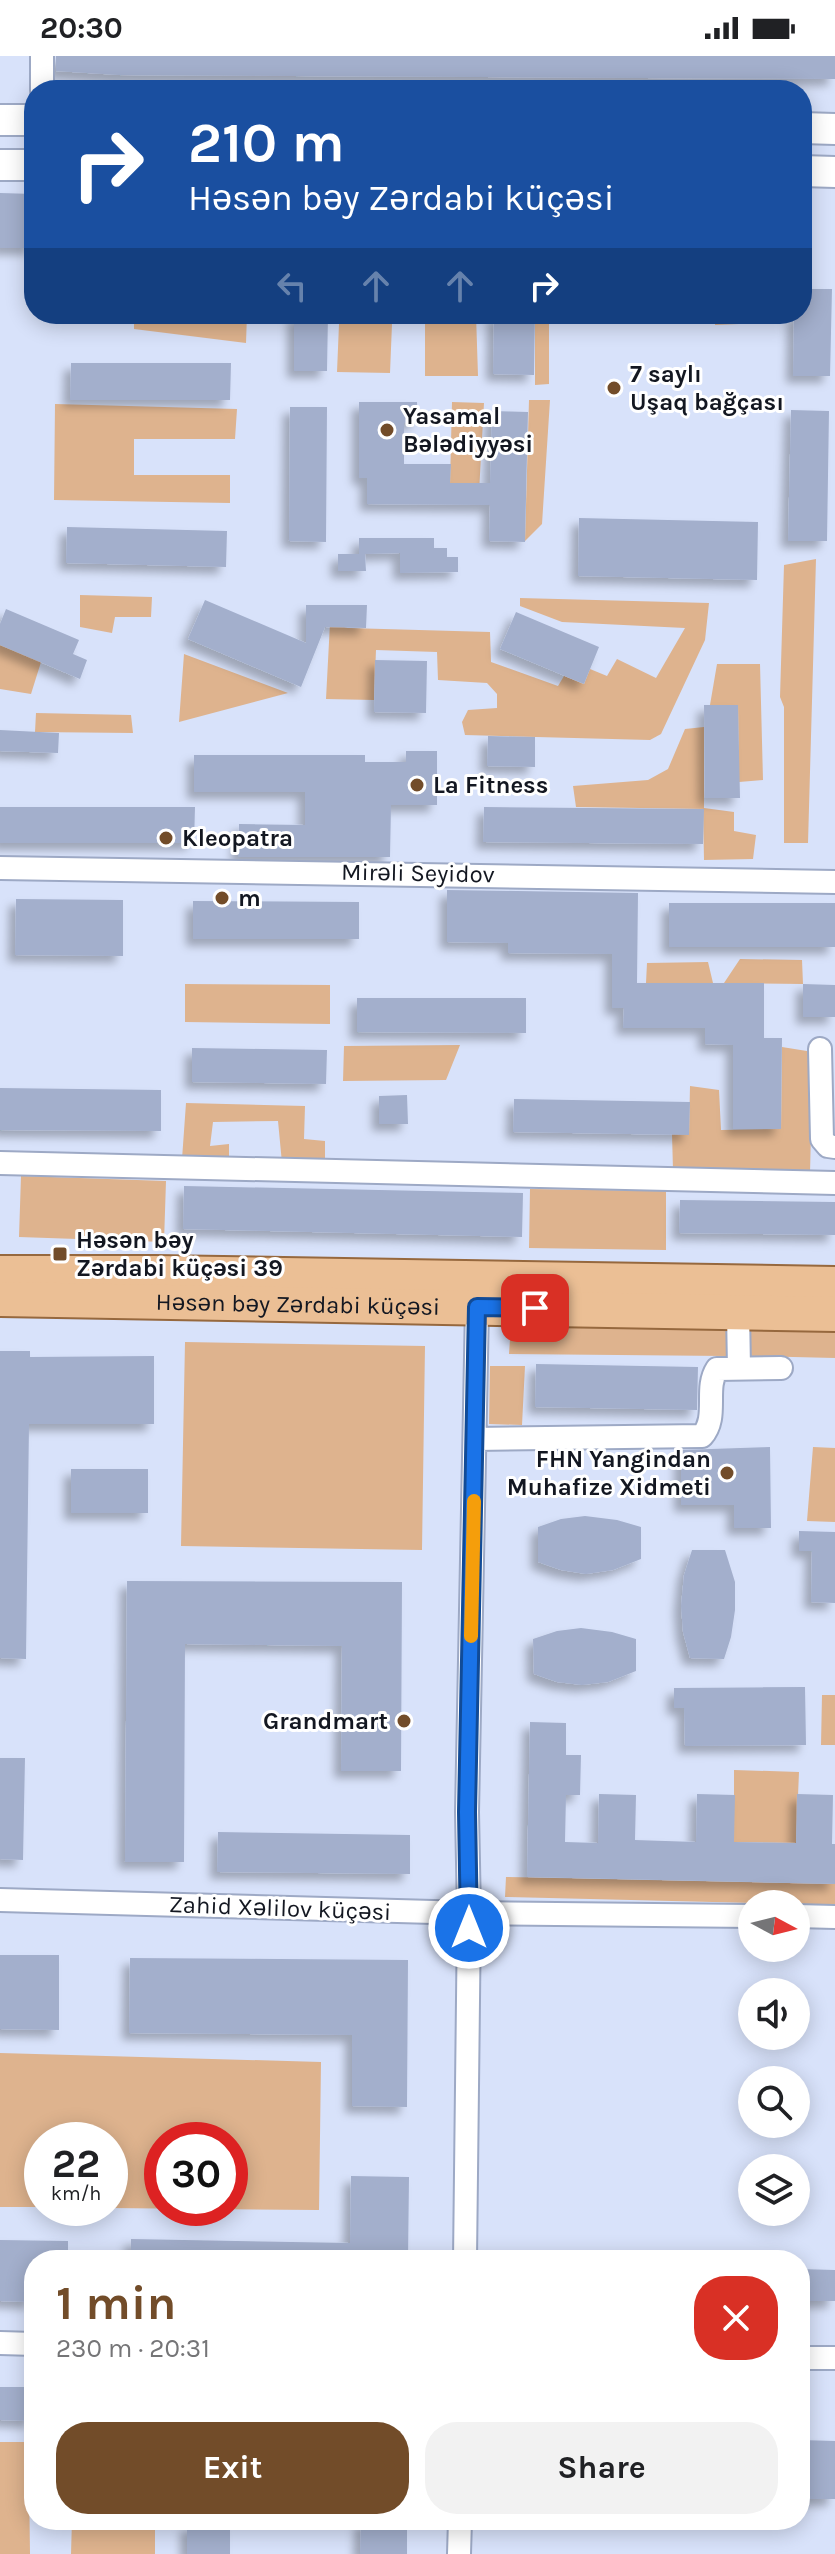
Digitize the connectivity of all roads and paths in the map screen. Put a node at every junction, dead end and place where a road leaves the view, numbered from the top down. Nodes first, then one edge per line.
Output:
1 (42, 56) edge
2 (42, 80) edge
3 (0, 120) edge
4 (24, 120) edge
5 (812, 128) edge
6 (835, 129) edge
7 (0, 165) edge
8 (24, 165) edge
9 (812, 171) edge
10 (835, 172) edge
11 (0, 868) edge
12 (835, 882) edge
13 (820, 1049) dead end
14 (835, 1147) edge
15 (0, 1163) edge
16 (835, 1183) edge
17 (0, 1273) edge
18 (835, 1284) edge
19 (0, 1299) edge
20 (477, 1307) junction
21 (738, 1312) junction
22 (835, 1314) edge
23 (739, 1368) junction
24 (781, 1368) dead end
25 (475, 1439) junction
26 (0, 1900) edge
27 (469, 1913) junction
28 (738, 1916) edge
29 (810, 1916) edge
30 (835, 1917) edge
31 (465, 2250) edge
32 (0, 2343) edge
33 (24, 2344) edge
34 (810, 2358) edge
35 (835, 2358) edge
36 (460, 2530) edge
37 (459, 2554) edge

1 - 2 street
3 - 4 main road
5 - 6 main road
7 - 8 main road
9 - 10 main road
11 - 12 street, Mirəli Seyidov
13 - 14 street
15 - 16 street
17 - 18 main road, Həsən bəy Zərdabi küçəsi
19 - 20 main road, Həsən bəy Zərdabi küçəsi
20 - 21 main road, Həsən bəy Zərdabi küçəsi
20 - 25 street
21 - 22 main road, Həsən bəy Zərdabi küçəsi
21 - 23 street
23 - 24 street
23 - 25 street
25 - 27 street
26 - 27 street, Zahid Xəlilov küçəsi
27 - 28 street, Zahid Xəlilov küçəsi
27 - 31 street
29 - 30 street
32 - 33 street
34 - 35 street
36 - 37 street

